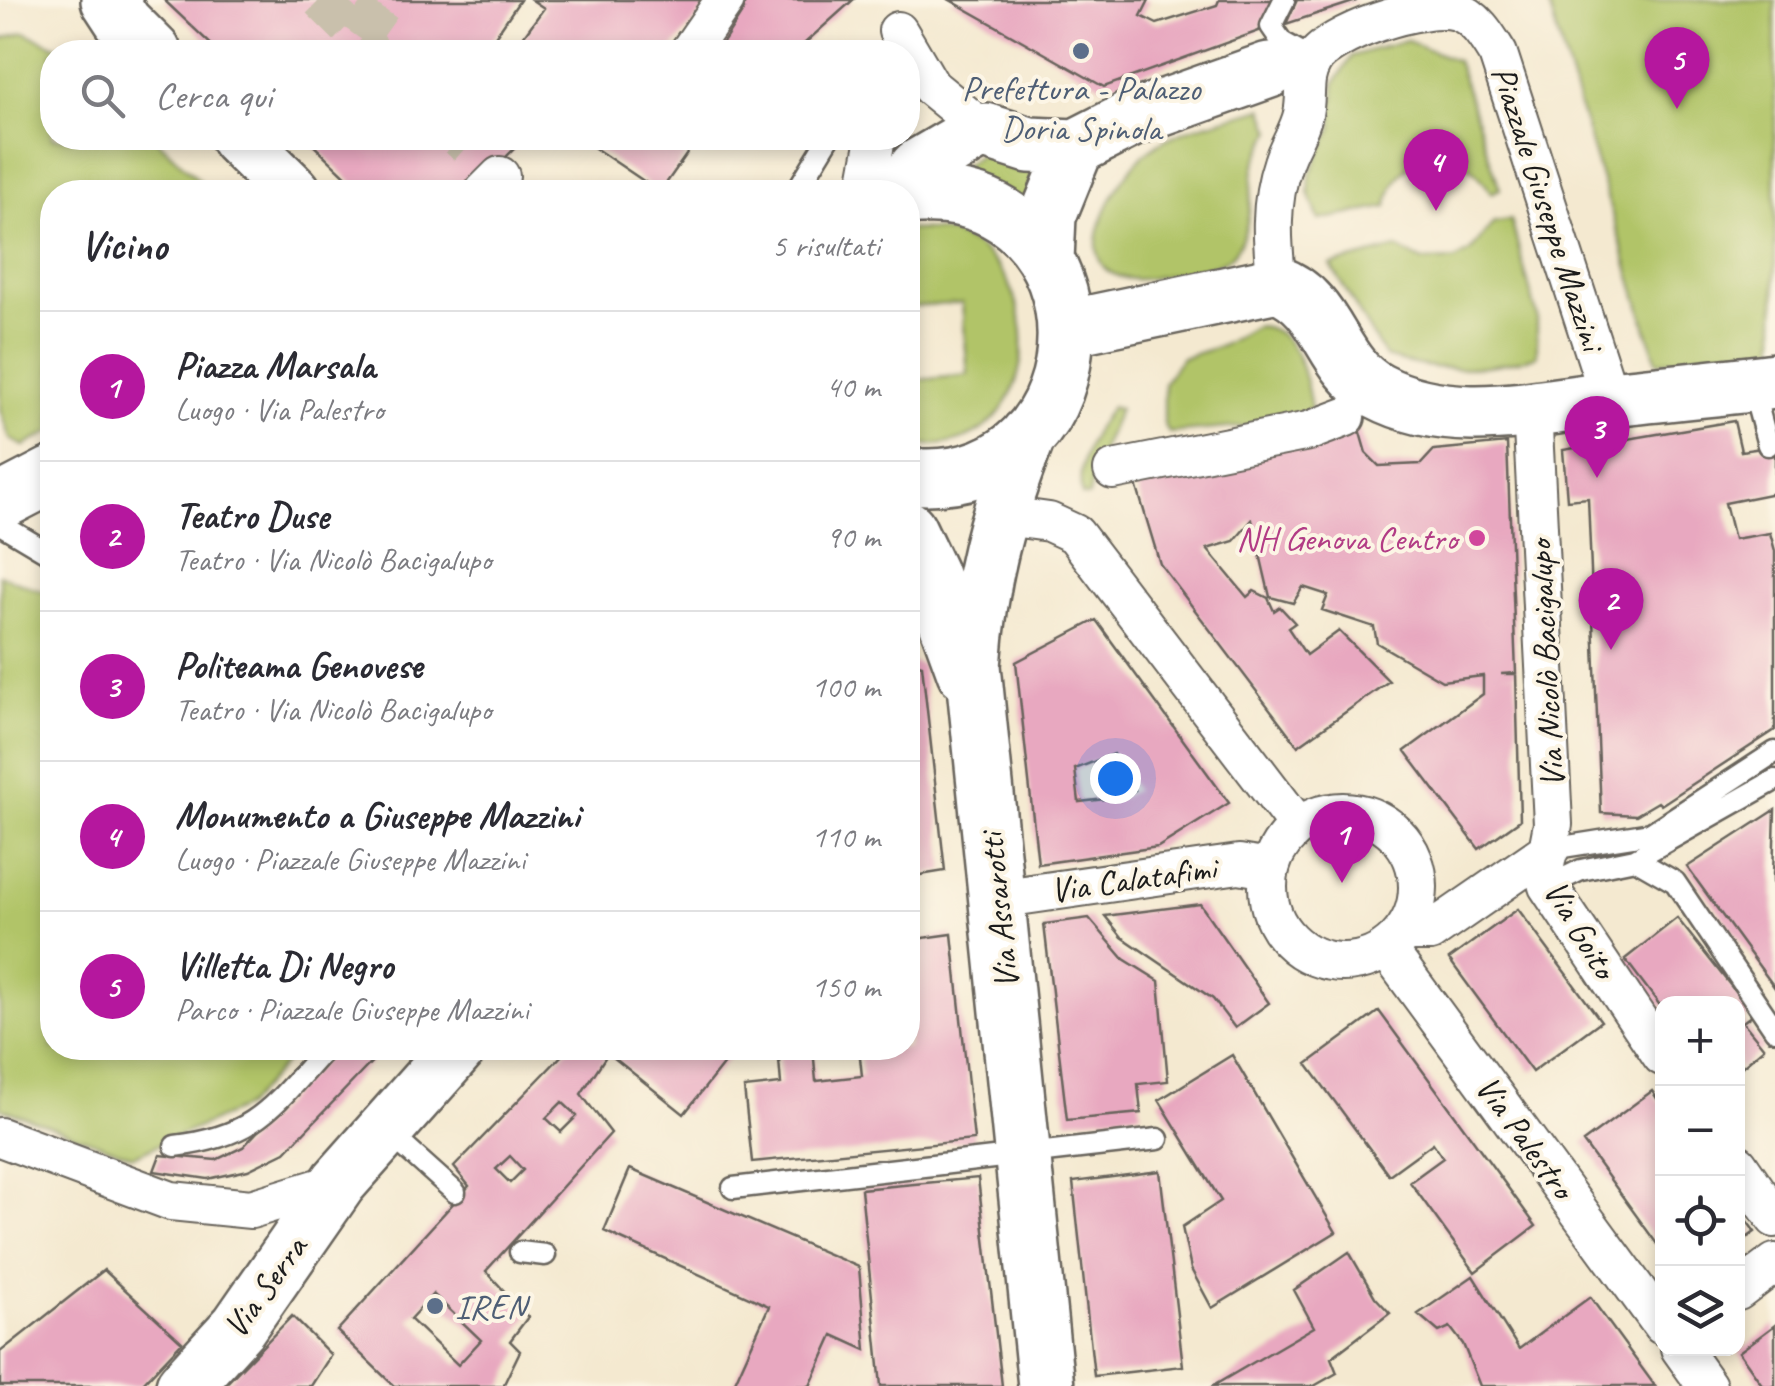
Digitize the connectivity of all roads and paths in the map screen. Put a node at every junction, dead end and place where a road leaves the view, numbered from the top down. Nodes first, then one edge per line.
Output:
1 (109, 0) edge
2 (725, 0) edge
3 (1284, 0) edge
4 (1469, 16) junction
5 (141, 40) edge
6 (698, 40) edge
7 (1291, 64) junction
8 (920, 68) edge
9 (1527, 96) dead end
10 (986, 131) junction
11 (1076, 147) junction
12 (250, 150) edge
13 (822, 150) edge
14 (874, 150) edge
15 (281, 180) edge
16 (803, 180) edge
17 (868, 180) edge
18 (908, 180) edge
19 (920, 195) edge
20 (1046, 260) junction
21 (1276, 284) junction
22 (1068, 328) junction
23 (1610, 399) junction
24 (1532, 408) junction
25 (1767, 410) edge
26 (1346, 418) dead end
27 (1028, 434) junction
28 (1113, 470) dead end
29 (920, 477) edge
30 (920, 486) edge
31 (14, 496) edge
32 (998, 515) junction
33 (40, 536) edge
34 (920, 556) edge
35 (969, 667) junction
36 (1775, 752) edge
37 (1775, 780) edge
38 (1298, 826) junction
39 (1635, 859) junction
40 (1549, 868) junction
41 (1269, 869) junction
42 (998, 899) junction
43 (1396, 941) junction
44 (1775, 1030) edge
45 (1655, 1044) edge
46 (315, 1060) edge
47 (447, 1060) edge
48 (386, 1130) junction
49 (0, 1137) edge
50 (1158, 1139) dead end
51 (175, 1146) dead end
52 (1021, 1157) junction
53 (1745, 1174) edge
54 (339, 1182) junction
55 (733, 1188) dead end
56 (455, 1192) dead end
57 (1775, 1218) edge
58 (520, 1252) dead end
59 (545, 1255) dead end
60 (1775, 1263) edge
61 (1745, 1285) edge
62 (1655, 1315) edge
63 (1686, 1356) edge
64 (184, 1386) edge
65 (1046, 1386) edge
66 (1707, 1386) edge

1 - 5 main road
2 - 6 street
3 - 7 lane
4 - 7 street
4 - 9 lane
4 - 23 street, Piazzale Giuseppe Mazzini
7 - 11 main road
7 - 21 street
8 - 10 street
10 - 11 main road
10 - 18 main road
11 - 20 main road
12 - 15 main road
13 - 16 lane
14 - 17 street
19 - 20 main road
20 - 22 main road
21 - 22 main road
21 - 24 main road
22 - 27 main road
23 - 24 main road
23 - 25 main road
24 - 40 street, Via Nicolò Bacigalupo
26 - 28 street
27 - 29 main road
27 - 32 main road
30 - 32 main road
31 - 33 lane
32 - 35 main road
32 - 38 street
34 - 35 main road
35 - 42 main road, Via Assarotti
35 - 52 main road, Via Assarotti
36 - 40 lane
37 - 39 lane
38 - 41 street
38 - 43 street
39 - 40 lane
39 - 44 lane
40 - 43 street
40 - 45 street, Via Goito
41 - 42 street, Via Calatafimi
41 - 43 street
42 - 52 main road, Via Assarotti
43 - 62 street, Via Palestro
46 - 51 lane
47 - 48 main road, Via Serra
48 - 54 main road, Via Serra
48 - 56 lane
49 - 54 street
50 - 52 lane
52 - 55 lane
52 - 65 main road, Via Assarotti
53 - 57 street
54 - 64 main road, Via Serra
58 - 59 lane
60 - 61 street
63 - 66 street

